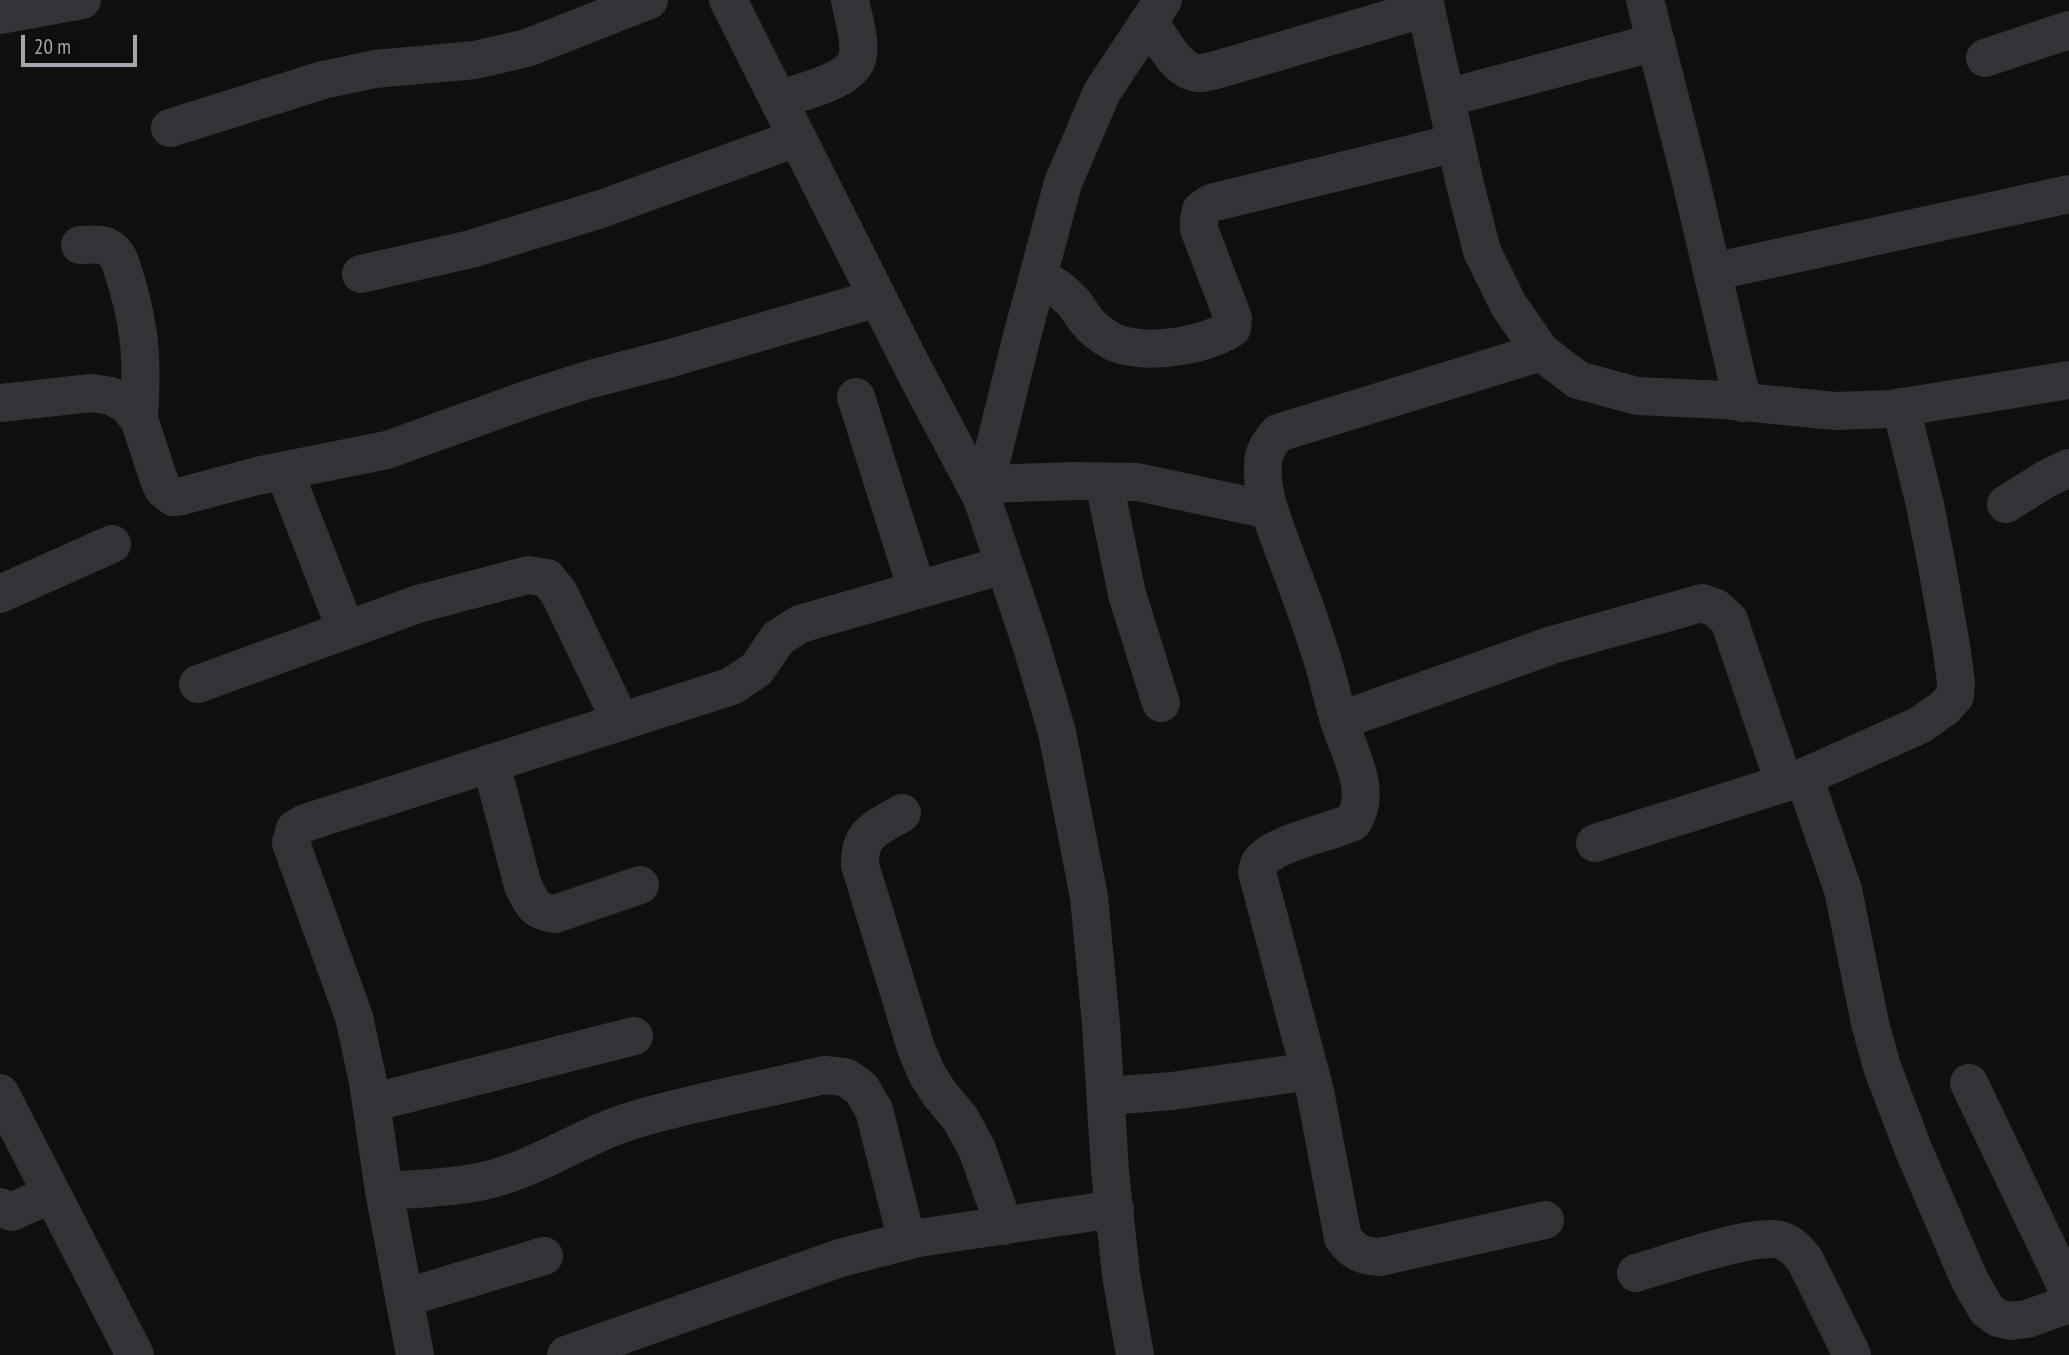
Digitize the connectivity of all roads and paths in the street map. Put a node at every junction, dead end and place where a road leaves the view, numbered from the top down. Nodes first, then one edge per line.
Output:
1 (82, 0) edge
2 (649, 0) edge
3 (728, 0) edge
4 (850, 0) edge
5 (1645, 0) edge
6 (1425, 4) edge
7 (0, 15) edge
8 (1144, 16) edge
9 (2069, 30) edge
10 (1656, 42) junction
11 (1985, 58) dead end
12 (1446, 98) junction
13 (778, 100) junction
14 (170, 128) dead end
15 (797, 138) junction
16 (1456, 143) junction
17 (2069, 194) edge
18 (80, 245) dead end
19 (1712, 272) junction
20 (361, 274) dead end
21 (1038, 276) junction
22 (878, 298) junction
23 (1541, 352) junction
24 (2069, 380) edge
25 (856, 397) dead end
26 (0, 403) edge
27 (1743, 403) junction
28 (1901, 407) junction
29 (139, 419) junction
30 (2069, 468) edge
31 (284, 471) junction
32 (1104, 482) junction
33 (984, 491) junction
34 (2006, 504) dead end
35 (1269, 510) junction
36 (112, 544) dead end
37 (1004, 565) junction
38 (916, 590) junction
39 (0, 594) edge
40 (346, 630) junction
41 (198, 684) dead end
42 (1161, 703) dead end
43 (1339, 721) junction
44 (621, 722) junction
45 (491, 763) junction
46 (1794, 780) junction
47 (902, 813) dead end
48 (1595, 843) dead end
49 (640, 886) dead end
50 (634, 1035) dead end
51 (1310, 1071) junction
52 (1969, 1083) dead end
53 (0, 1093) edge
54 (1106, 1096) junction
55 (371, 1103) junction
56 (384, 1191) junction
57 (52, 1194) junction
58 (0, 1207) edge
59 (1115, 1209) junction
60 (1545, 1220) dead end
61 (1004, 1226) junction
62 (907, 1241) junction
63 (544, 1256) dead end
64 (1636, 1273) dead end
65 (2069, 1292) edge
66 (404, 1298) junction
67 (2069, 1304) edge
68 (135, 1355) edge
69 (415, 1355) edge
70 (566, 1355) edge
71 (1135, 1355) edge
72 (1852, 1355) edge

1 - 7 street
2 - 14 street
3 - 13 street
4 - 13 street
5 - 10 street
6 - 8 street
6 - 12 street
8 - 21 street
9 - 11 street
10 - 12 street
10 - 19 street
12 - 16 street
13 - 15 street
15 - 20 street
15 - 22 street
16 - 21 street
16 - 23 street
17 - 19 street
18 - 29 street
19 - 27 street
21 - 33 street
22 - 31 street
22 - 33 street
23 - 27 street
23 - 35 street
24 - 28 street
25 - 38 street
26 - 29 street
27 - 28 street
28 - 46 street
29 - 31 street
30 - 34 street
31 - 40 street
32 - 33 street
32 - 35 street
32 - 42 street
33 - 37 street
35 - 43 street
36 - 39 street
37 - 38 street
37 - 54 street
38 - 44 street
40 - 41 street
40 - 44 street
43 - 46 street
43 - 51 street
44 - 45 street
45 - 49 street
45 - 55 street
46 - 48 street
46 - 67 street
47 - 61 street
50 - 55 street
51 - 54 street
51 - 60 street
52 - 65 street
53 - 57 street
54 - 59 street
55 - 56 street
56 - 62 street
56 - 66 street
57 - 58 street
57 - 68 street
59 - 61 street
59 - 71 street
61 - 62 street
62 - 70 street
63 - 66 street
64 - 72 street
66 - 69 street

